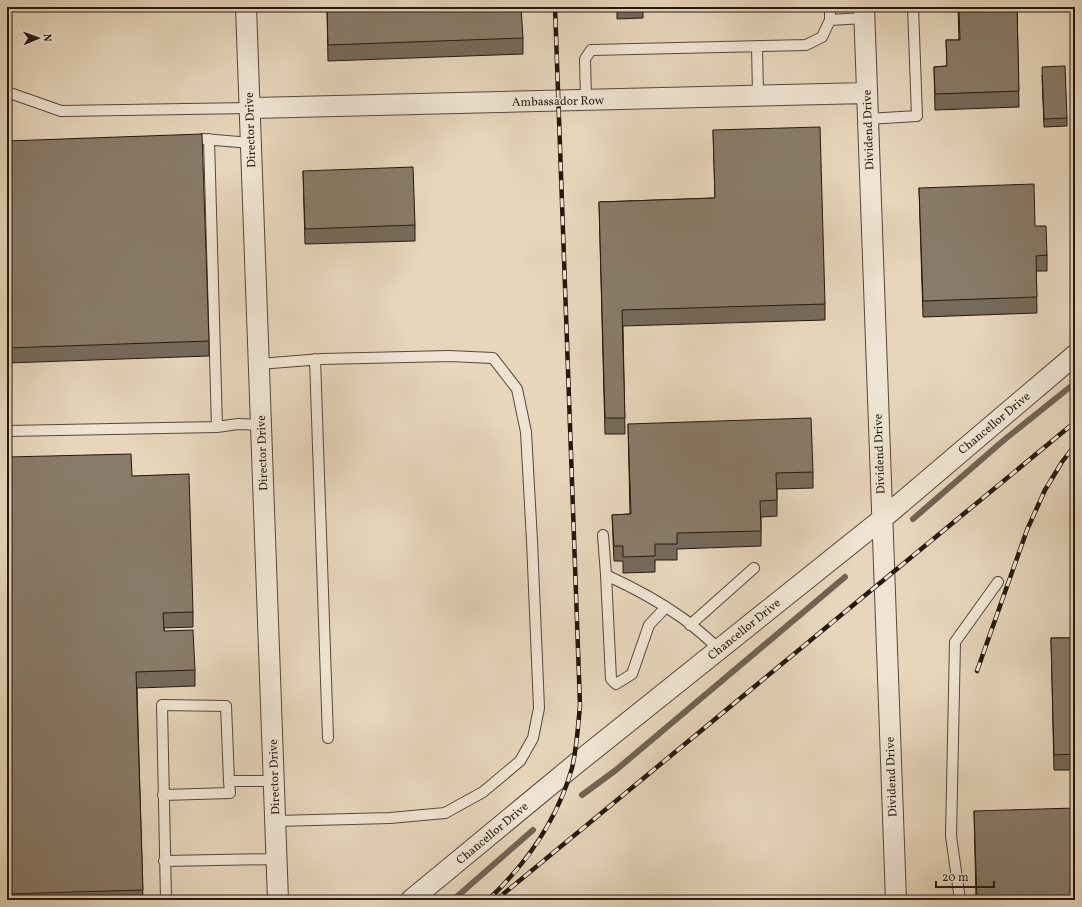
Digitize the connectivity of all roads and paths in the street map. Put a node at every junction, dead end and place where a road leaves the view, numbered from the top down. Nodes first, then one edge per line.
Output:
1 (246, 7) edge
2 (830, 7) edge
3 (913, 7) edge
4 (864, 12) edge
5 (830, 20) junction
6 (757, 46) junction
7 (7, 92) edge
8 (867, 93) junction
9 (758, 95) junction
10 (586, 100) junction
11 (249, 108) junction
12 (868, 119) junction
13 (209, 139) junction
14 (194, 140) edge
15 (251, 143) junction
16 (1075, 355) edge
17 (315, 359) junction
18 (259, 364) junction
19 (261, 425) junction
20 (217, 427) junction
21 (7, 431) edge
22 (882, 519) junction
23 (602, 535) dead end
24 (754, 568) dead end
25 (606, 574) junction
26 (998, 582) dead end
27 (666, 607) junction
28 (690, 625) junction
29 (719, 649) junction
30 (328, 738) dead end
31 (229, 781) junction
32 (274, 781) junction
33 (163, 795) junction
34 (276, 821) junction
35 (277, 859) junction
36 (164, 861) junction
37 (166, 900) edge
38 (278, 900) edge
39 (411, 900) edge
40 (896, 900) edge
41 (960, 900) edge

1 - 11 street, Director Drive
2 - 5 lane
3 - 12 lane
4 - 5 lane
4 - 8 street, Dividend Drive
5 - 6 lane
6 - 9 lane
6 - 10 lane
7 - 11 lane
8 - 9 street, Ambassador Row
8 - 12 street, Dividend Drive
9 - 10 street, Ambassador Row
10 - 11 street, Ambassador Row
11 - 15 street, Director Drive
12 - 22 street, Dividend Drive
13 - 14 lane
13 - 15 lane
13 - 20 lane
15 - 18 street, Director Drive
16 - 22 street, Chancellor Drive
17 - 18 lane
17 - 30 lane
17 - 34 lane
18 - 19 street, Director Drive
19 - 20 lane
19 - 32 street, Director Drive
20 - 21 lane
22 - 29 street, Chancellor Drive
22 - 40 street, Dividend Drive
23 - 25 lane
24 - 28 lane
25 - 27 lane
25 - 27 lane
26 - 41 lane
27 - 28 lane
28 - 29 lane
29 - 39 street, Chancellor Drive
31 - 32 lane
31 - 33 lane
31 - 33 lane
32 - 34 street, Director Drive
33 - 36 lane
34 - 35 street, Director Drive
35 - 36 lane
35 - 38 street, Director Drive
36 - 37 lane

